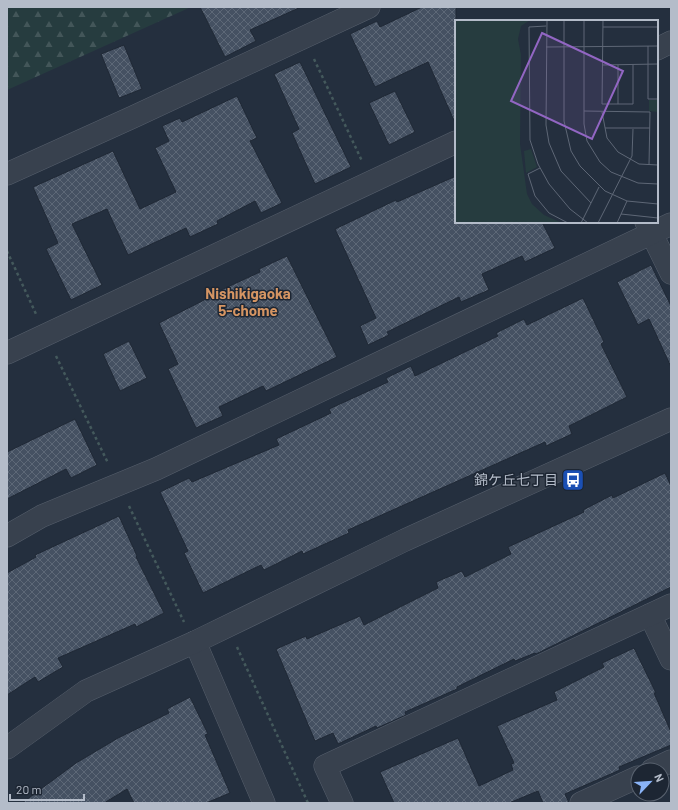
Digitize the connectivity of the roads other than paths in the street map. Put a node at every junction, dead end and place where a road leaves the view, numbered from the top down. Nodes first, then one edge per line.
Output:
1 (369, 7) edge
2 (671, 42) edge
3 (658, 48) edge
4 (455, 142) edge
5 (7, 174) edge
6 (671, 224) edge
7 (649, 228) edge
8 (671, 273) edge
9 (7, 353) edge
10 (671, 419) edge
11 (7, 536) edge
12 (671, 605) edge
13 (650, 615) junction
14 (191, 634) junction
15 (671, 659) edge
16 (7, 748) edge
17 (630, 781) edge
18 (257, 801) edge
19 (342, 803) edge
20 (582, 803) edge

1 - 5 street
2 - 3 street
4 - 9 street
6 - 7 street
7 - 8 street
7 - 11 street
10 - 14 street
12 - 13 street
13 - 15 street
13 - 19 street
14 - 16 street
14 - 18 street
17 - 20 street

